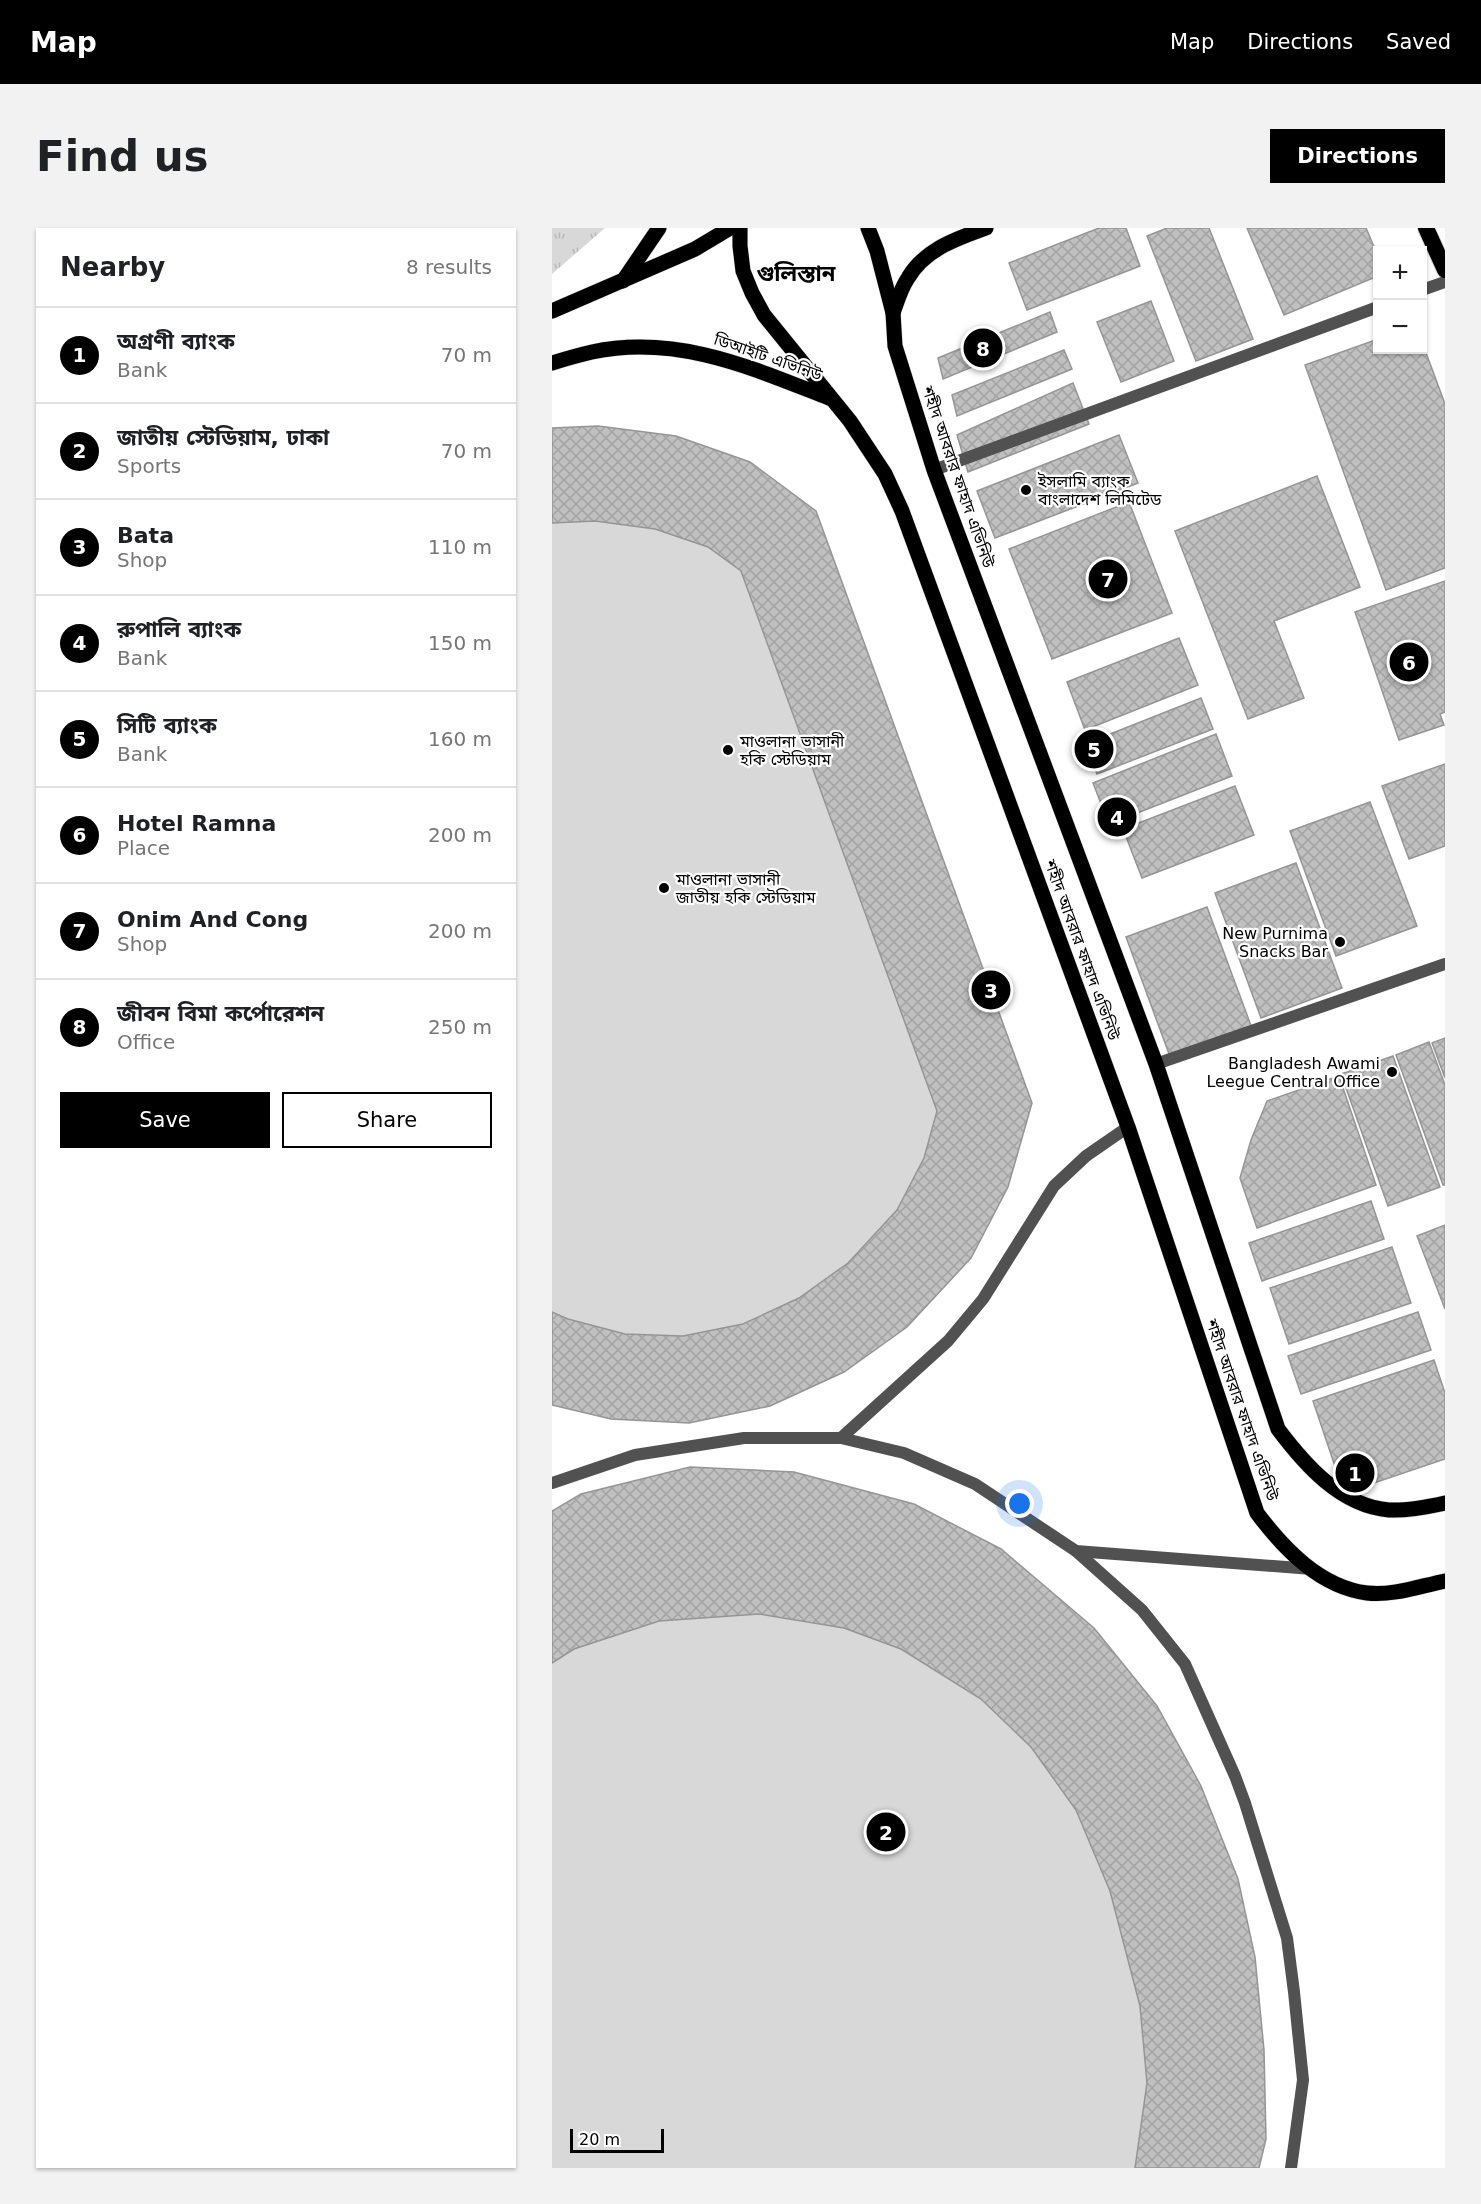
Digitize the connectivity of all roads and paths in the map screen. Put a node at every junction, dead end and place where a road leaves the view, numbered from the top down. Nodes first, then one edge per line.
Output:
1 (659, 228) edge
2 (730, 228) edge
3 (740, 228) edge
4 (868, 228) edge
5 (986, 228) edge
6 (1426, 228) edge
7 (1445, 270) edge
8 (623, 281) junction
9 (1445, 282) edge
10 (1427, 288) edge
11 (1373, 308) edge
12 (552, 311) edge
13 (893, 313) junction
14 (552, 363) edge
15 (829, 398) junction
16 (934, 470) junction
17 (1445, 964) edge
18 (1156, 1064) junction
19 (1128, 1127) junction
20 (840, 1438) junction
21 (552, 1483) edge
22 (1445, 1503) edge
23 (1076, 1551) junction
24 (1312, 1569) junction
25 (1445, 1581) edge
26 (1292, 2168) edge

1 - 8 main road
2 - 8 main road
3 - 15 main road, শহীদ আবরার ফাহাদ এভিনিউ
4 - 13 main road, শহীদ আবরার ফাহাদ এভিনিউ
5 - 13 main road
6 - 7 highway
8 - 12 main road
9 - 10 street
11 - 16 street
13 - 16 main road, শহীদ আবরার ফাহাদ এভিনিউ
14 - 15 main road, ডিআইটি এভিনিউ
15 - 19 main road, শহীদ আবরার ফাহাদ এভিনিউ
16 - 18 main road, শহীদ আবরার ফাহাদ এভিনিউ
17 - 18 street
18 - 22 main road, শহীদ আবরার ফাহাদ এভিনিউ
19 - 20 street
19 - 24 main road, শহীদ আবরার ফাহাদ এভিনিউ
20 - 21 street
20 - 23 street
23 - 24 street
23 - 26 street
24 - 25 main road, শহীদ আবরার ফাহাদ এভিনিউ

